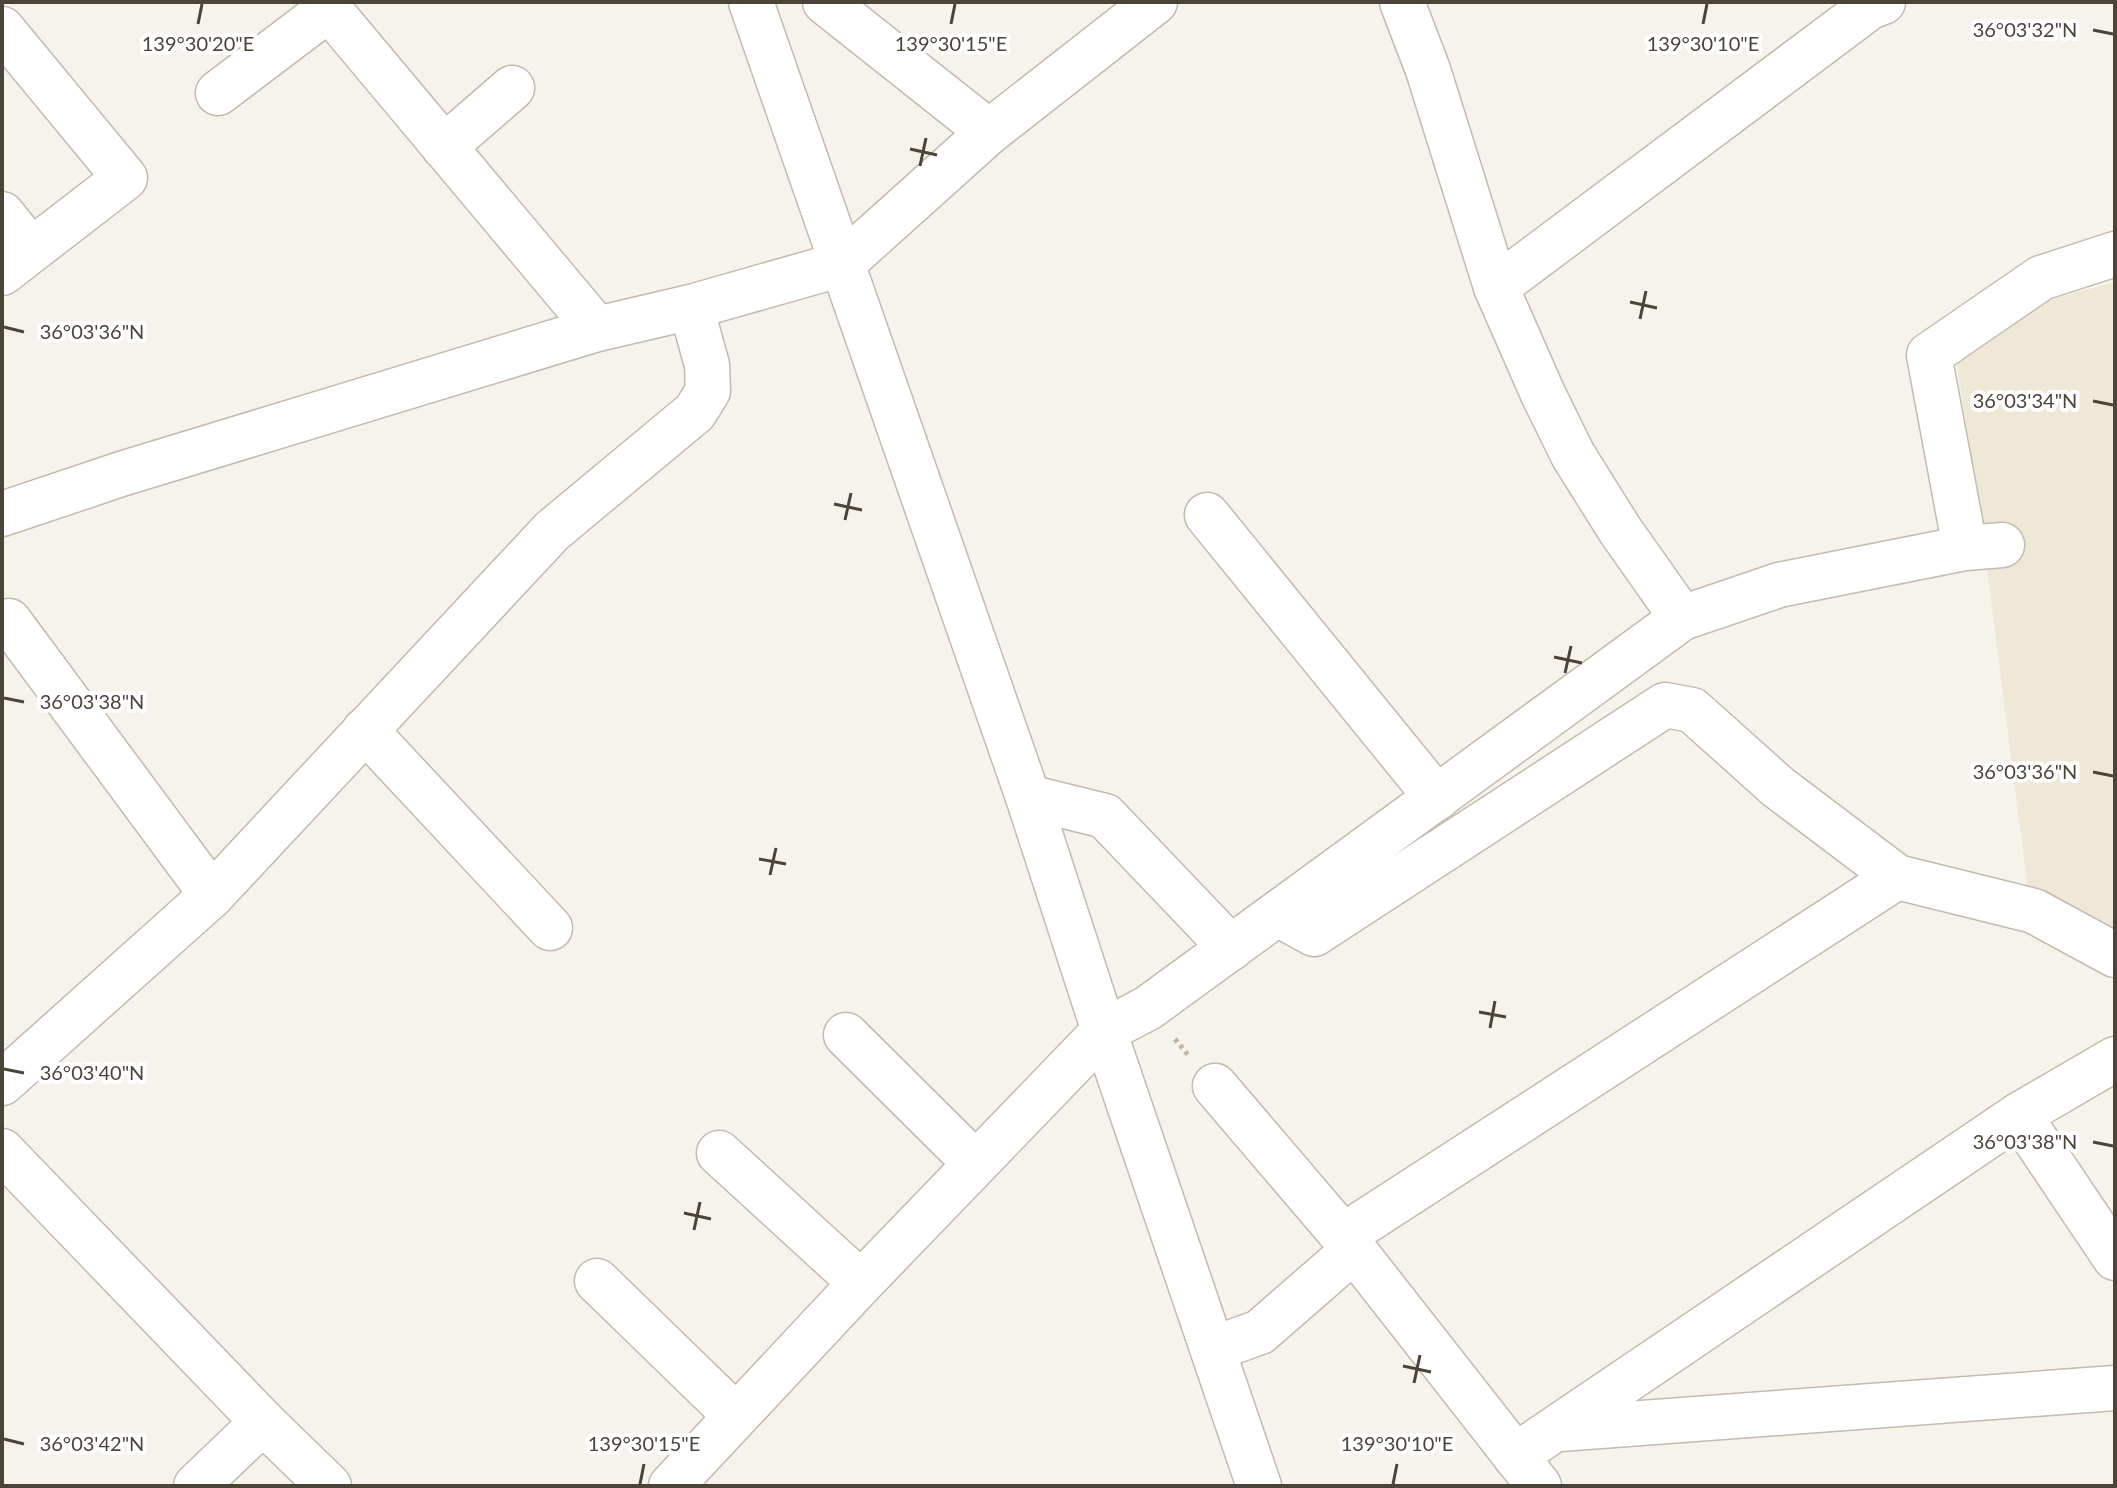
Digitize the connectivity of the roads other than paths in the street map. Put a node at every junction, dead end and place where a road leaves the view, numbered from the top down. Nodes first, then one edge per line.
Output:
1 (751, 2) edge
2 (825, 2) edge
3 (1155, 2) edge
4 (1402, 2) edge
5 (1883, 2) edge
6 (326, 5) edge
7 (2, 29) edge
8 (512, 88) dead end
9 (218, 93) dead end
10 (989, 132) junction
11 (444, 147) junction
12 (2, 214) edge
13 (2115, 254) edge
14 (16, 261) edge
15 (842, 264) junction
16 (1496, 287) junction
17 (691, 307) junction
18 (597, 329) junction
19 (2, 514) edge
20 (1207, 515) dead end
21 (1682, 618) junction
22 (9, 621) dead end
23 (365, 730) junction
24 (1028, 797) junction
25 (1437, 798) junction
26 (1897, 877) junction
27 (212, 895) junction
28 (1278, 914) junction
29 (550, 928) dead end
30 (1231, 948) junction
31 (2115, 955) edge
32 (1104, 1031) junction
33 (846, 1035) dead end
34 (2115, 1059) edge
35 (2, 1083) edge
36 (1215, 1086) road end
37 (2019, 1115) junction
38 (2, 1151) edge
39 (719, 1153) dead end
40 (975, 1163) junction
41 (1348, 1243) junction
42 (2115, 1258) edge
43 (597, 1281) dead end
44 (861, 1283) junction
45 (1213, 1349) junction
46 (2115, 1388) edge
47 (736, 1416) junction
48 (263, 1422) junction
49 (1557, 1430) junction
50 (1527, 1471) edge
51 (196, 1486) edge
52 (329, 1486) edge
53 (671, 1486) edge
54 (1259, 1486) edge

1 - 15 street
2 - 10 street
3 - 10 street
4 - 16 street
5 - 16 street
6 - 9 street
6 - 11 street
7 - 14 street
8 - 11 street
10 - 15 street
11 - 18 street
12 - 14 street
13 - 21 street
15 - 17 street
15 - 24 street
16 - 21 street
17 - 18 street
17 - 23 street
18 - 19 street
20 - 25 street
21 - 25 street
22 - 27 street
23 - 27 street
23 - 29 street
24 - 30 street
24 - 32 street
25 - 28 street
26 - 28 street
26 - 31 street
26 - 41 street
27 - 35 street
28 - 30 street
30 - 32 street
32 - 40 street
32 - 45 street
33 - 40 street
34 - 37 street
36 - 41 street
37 - 42 street
37 - 49 street
38 - 48 street
39 - 44 street
40 - 44 street
41 - 45 street
41 - 50 street
43 - 47 street
44 - 47 street
45 - 54 street
46 - 49 street
47 - 53 street
48 - 51 street
48 - 52 street
49 - 50 street

